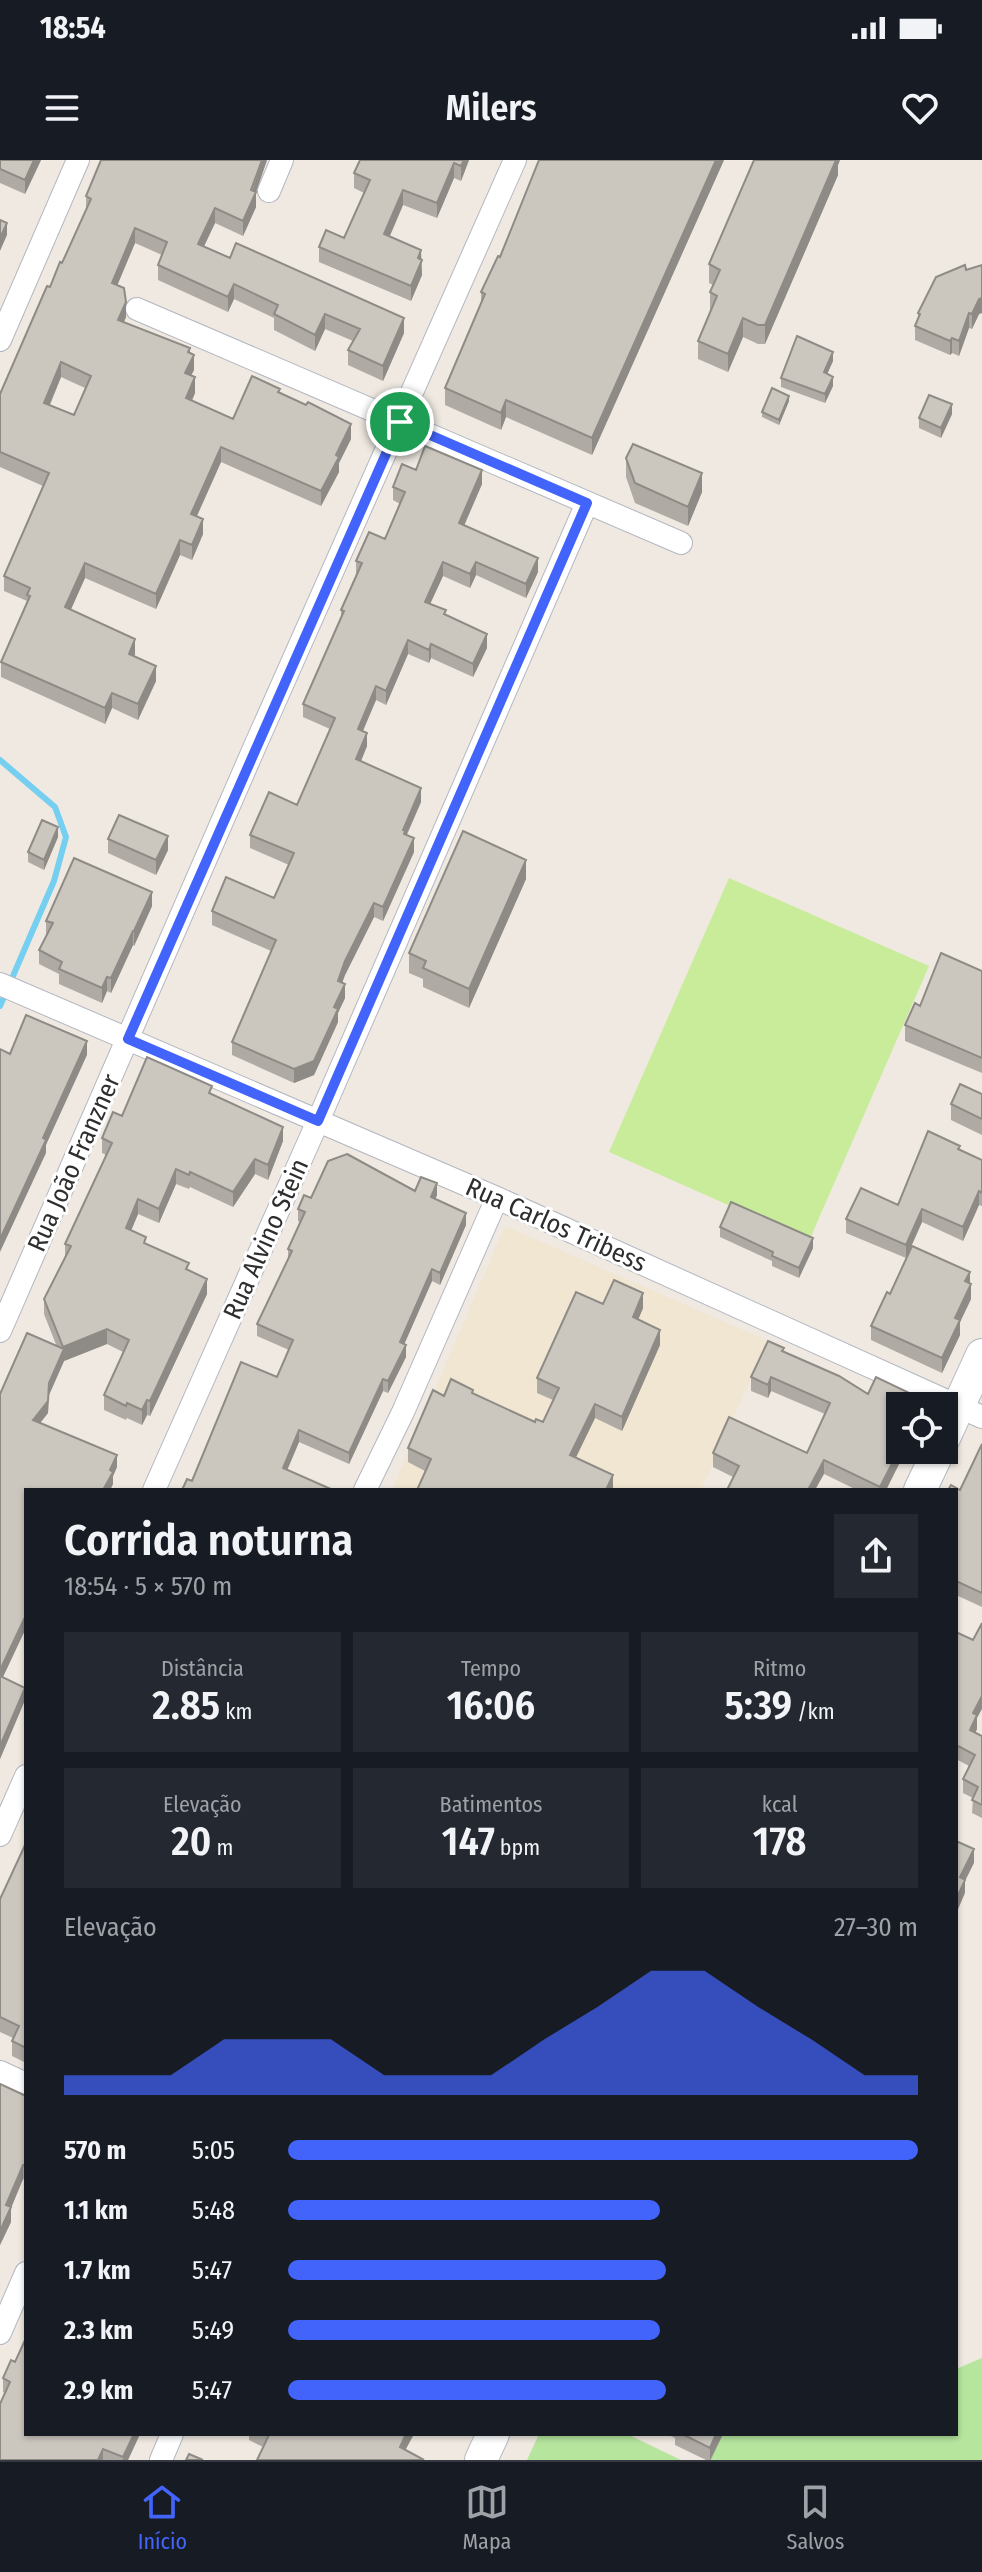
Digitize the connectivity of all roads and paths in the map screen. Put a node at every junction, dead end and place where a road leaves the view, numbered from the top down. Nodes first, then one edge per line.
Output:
1 (78, 160) edge
2 (282, 160) edge
3 (515, 160) edge
4 (269, 191) dead end
5 (137, 309) dead end
6 (0, 340) edge
7 (400, 422) junction
8 (587, 503) junction
9 (681, 543) dead end
10 (9, 988) edge
11 (128, 1039) junction
12 (318, 1121) junction
13 (497, 1198) junction
14 (0, 1331) edge
15 (982, 1355) edge
16 (971, 1411) edge
17 (932, 1464) edge
18 (155, 1488) edge
19 (366, 1488) edge
20 (921, 1488) edge
21 (24, 1781) edge
22 (0, 1835) edge
23 (0, 2072) edge
24 (24, 2083) edge
25 (24, 2278) edge
26 (0, 2333) edge
27 (171, 2436) edge
28 (492, 2436) edge
29 (161, 2460) edge
30 (481, 2460) edge

1 - 6 street
2 - 4 street
3 - 7 street, Rua João Franzner
5 - 7 street
7 - 8 street
7 - 11 street, Rua João Franzner
8 - 9 street
8 - 12 street, Rua Alvino Stein
10 - 11 street, Rua Carlos Tribess
11 - 12 street, Rua Carlos Tribess
11 - 14 street, Rua João Franzner
12 - 13 street, Rua Carlos Tribess
12 - 18 street, Rua Alvino Stein
13 - 16 street, Rua Carlos Tribess
13 - 19 street
15 - 16 main road
17 - 20 main road
21 - 22 street
23 - 24 street
25 - 26 street
27 - 29 street
28 - 30 main road

